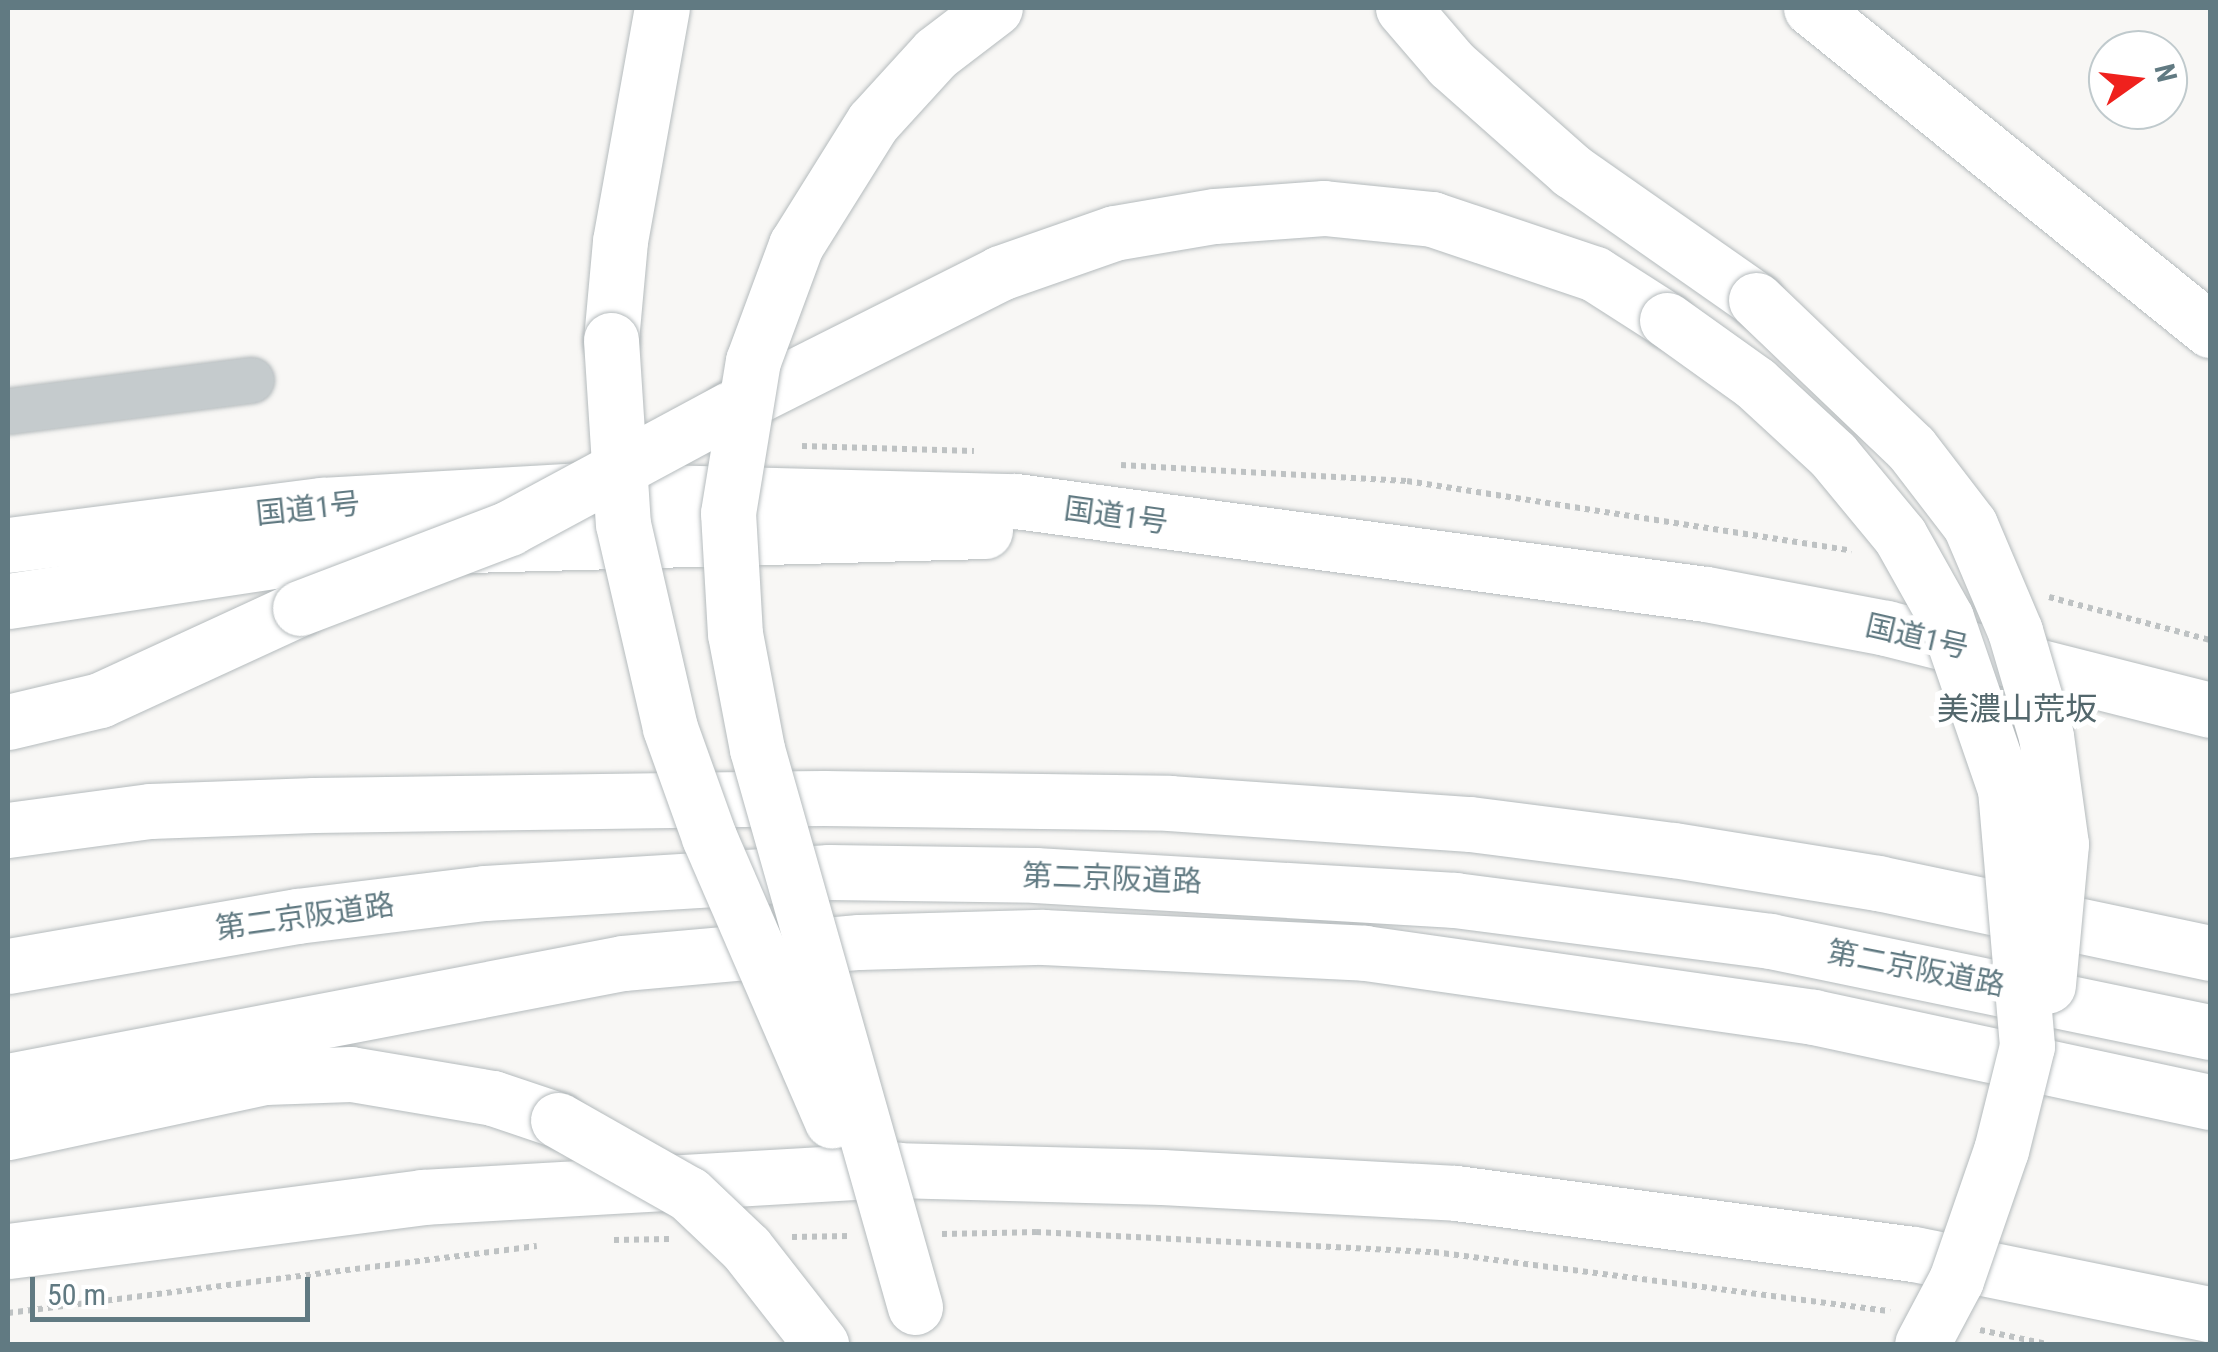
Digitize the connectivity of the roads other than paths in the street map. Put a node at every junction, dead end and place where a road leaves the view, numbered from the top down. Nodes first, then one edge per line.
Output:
1 (662, 8) edge
2 (995, 8) edge
3 (1403, 8) edge
4 (1811, 8) edge
5 (2210, 330) edge
6 (251, 380) dead end
7 (8, 411) edge
8 (1161, 523) junction
9 (8, 545) edge
10 (8, 600) edge
11 (2210, 710) edge
12 (8, 722) edge
13 (8, 830) edge
14 (2210, 953) edge
15 (8, 966) edge
16 (2210, 1032) edge
17 (2026, 1046) junction
18 (8, 1080) edge
19 (2210, 1102) edge
20 (8, 1132) edge
21 (8, 1251) edge
22 (2210, 1314) edge
23 (921, 1326) edge
24 (1929, 1328) edge
25 (821, 1344) edge

1 - 23 highway, bridge
2 - 23 highway, bridge
3 - 17 highway, bridge
4 - 5 highway
6 - 7 street
8 - 9 highway, 国道1号
8 - 10 highway
8 - 11 highway, 国道1号
12 - 17 highway, bridge
13 - 14 highway
15 - 16 highway, 第二京阪道路
17 - 24 highway, bridge
18 - 19 highway
20 - 25 highway, bridge
21 - 22 highway

